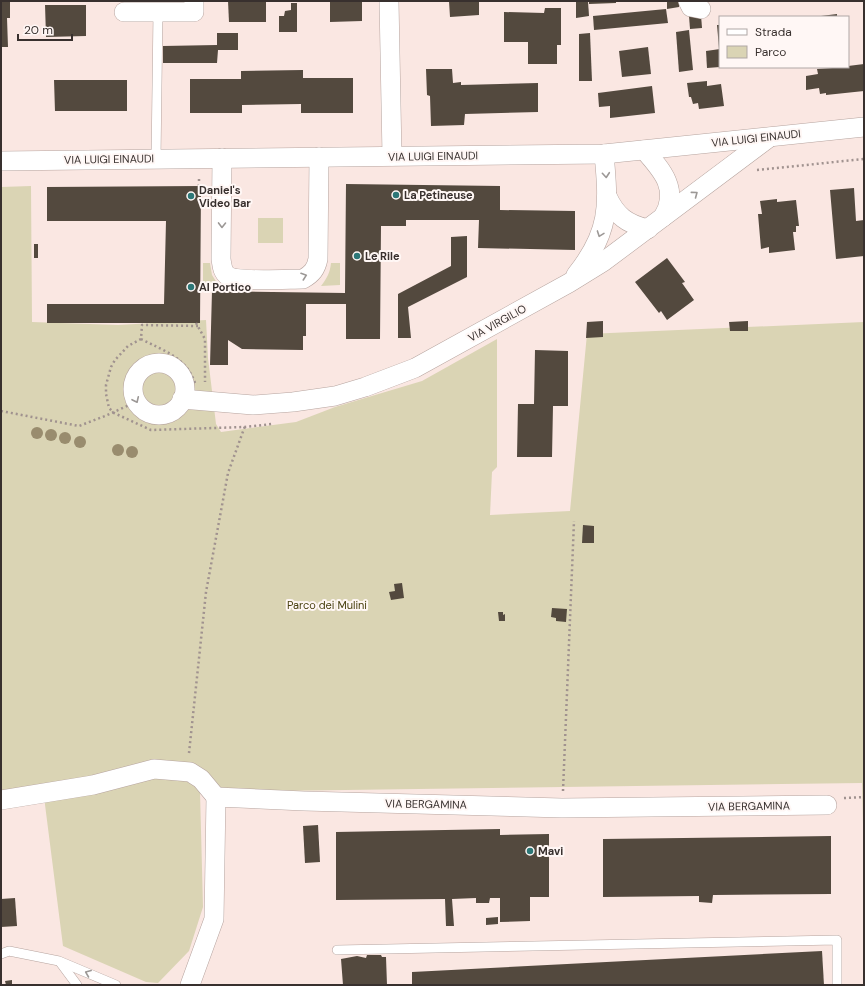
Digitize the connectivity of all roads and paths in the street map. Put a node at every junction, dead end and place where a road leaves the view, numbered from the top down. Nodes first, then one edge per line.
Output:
1 (194, 1) edge
2 (389, 1) edge
3 (124, 12) dead end
4 (158, 12) junction
5 (864, 128) edge
6 (770, 136) junction
7 (644, 150) junction
8 (604, 154) junction
9 (392, 156) junction
10 (319, 157) junction
11 (222, 158) junction
12 (156, 159) junction
13 (864, 159) edge
14 (1, 161) edge
15 (755, 170) dead end
16 (608, 196) junction
17 (663, 217) junction
18 (648, 229) junction
19 (569, 283) junction
20 (142, 339) junction
21 (206, 398) junction
22 (182, 399) junction
23 (136, 402) junction
24 (253, 405) junction
25 (1, 411) edge
26 (114, 412) junction
27 (574, 521) dead end
28 (185, 772) junction
29 (216, 797) junction
30 (1, 800) edge
31 (827, 805) dead end
32 (562, 808) junction
33 (337, 950) dead end
34 (1, 954) edge
35 (59, 961) junction
36 (77, 985) edge
37 (116, 985) edge
38 (190, 985) edge
39 (837, 985) edge

1 - 4 street
2 - 9 street
3 - 4 street
4 - 12 lane
5 - 6 street, VIA LUIGI EINAUDI
6 - 7 street, VIA LUIGI EINAUDI
17 -> 6 street, VIA VIRGILIO
7 - 8 street, VIA LUIGI EINAUDI
7 - 17 street
8 - 9 street, VIA LUIGI EINAUDI
8 -> 16 street
9 - 10 street, VIA LUIGI EINAUDI
10 - 11 street, VIA LUIGI EINAUDI
11 -> 10 street
11 - 12 street, VIA LUIGI EINAUDI
12 - 14 street, VIA LUIGI EINAUDI
13 - 15 path
16 - 18 street
16 -> 19 street
17 - 18 street, VIA VIRGILIO
18 - 19 street, VIA VIRGILIO
19 - 24 street, VIA VIRGILIO
20 - 21 path
20 - 21 path
20 - 26 path
21 - 22 street, VIA VIRGILIO
21 - 24 street, VIA VIRGILIO
22 - 23 street
22 -> 23 street
23 - 26 path
24 - 28 path
25 - 26 path
27 - 32 path
28 - 29 street
28 - 30 street
29 - 32 street, VIA BERGAMINA
29 - 38 street
31 - 32 street, VIA BERGAMINA
33 - 39 lane
34 - 35 lane
35 - 36 lane
37 -> 35 lane

